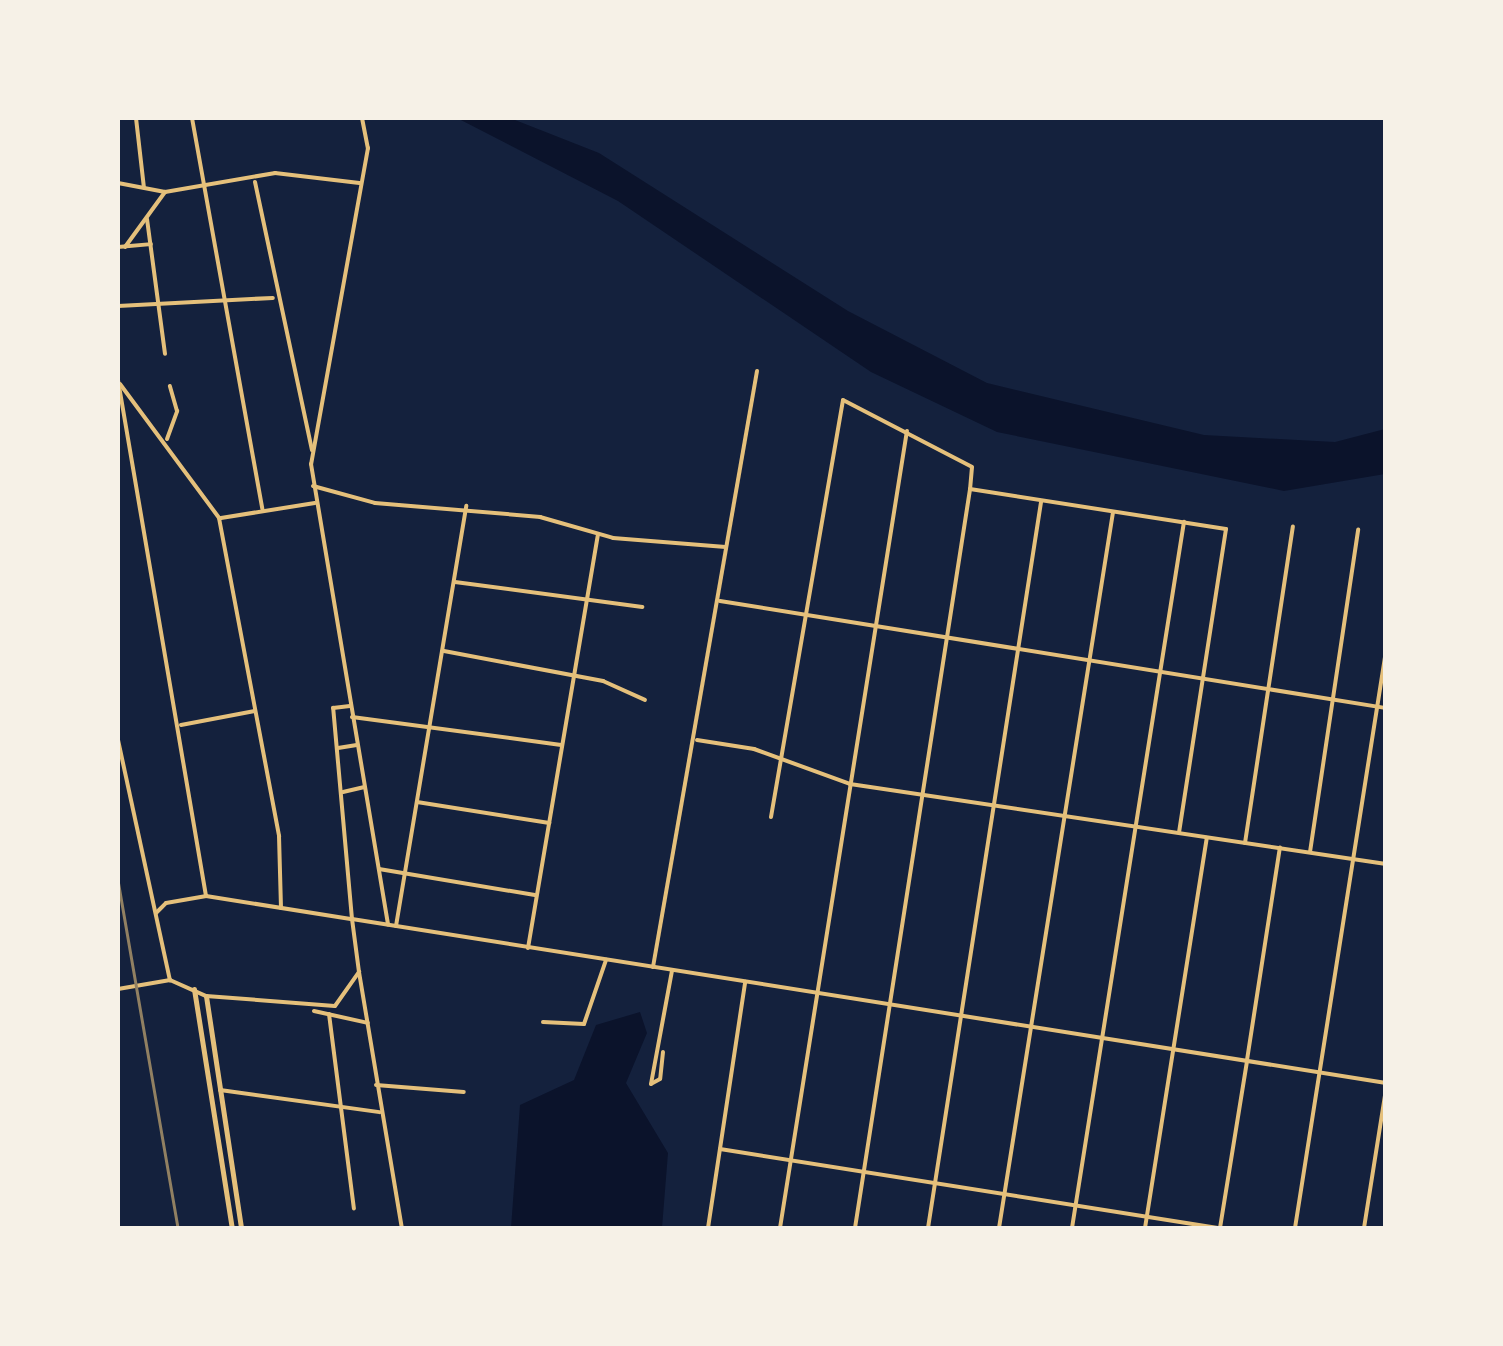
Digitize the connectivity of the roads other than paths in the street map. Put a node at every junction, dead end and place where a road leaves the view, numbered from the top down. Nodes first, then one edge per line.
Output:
1 (136, 118) edge
2 (192, 118) edge
3 (362, 118) edge
4 (255, 182) junction
5 (118, 183) edge
6 (359, 183) junction
7 (206, 184) junction
8 (144, 188) junction
9 (165, 192) junction
10 (147, 219) junction
11 (150, 244) junction
12 (125, 246) junction
13 (118, 248) edge
14 (273, 298) junction
15 (225, 300) junction
16 (157, 305) junction
17 (118, 306) edge
18 (165, 354) dead end
19 (757, 371) dead end
20 (119, 382) edge
21 (170, 386) dead end
22 (907, 430) junction
23 (168, 440) junction
24 (312, 450) junction
25 (313, 486) junction
26 (970, 489) junction
27 (1042, 500) junction
28 (315, 503) junction
29 (466, 506) junction
30 (262, 509) junction
31 (1113, 510) junction
32 (219, 518) junction
33 (1184, 522) junction
34 (1293, 527) dead end
35 (1358, 530) dead end
36 (598, 536) junction
37 (726, 548) junction
38 (455, 582) junction
39 (584, 600) junction
40 (720, 601) junction
41 (642, 608) dead end
42 (804, 615) junction
43 (877, 629) junction
44 (946, 639) junction
45 (444, 650) junction
46 (1016, 650) junction
47 (1386, 651) edge
48 (1089, 661) junction
49 (1160, 672) junction
50 (573, 676) junction
51 (1203, 679) junction
52 (1268, 689) junction
53 (646, 700) dead end
54 (1334, 700) junction
55 (350, 706) junction
56 (1376, 707) junction
57 (1386, 708) edge
58 (256, 711) junction
59 (352, 717) junction
60 (181, 724) junction
61 (428, 726) junction
62 (118, 740) edge
63 (697, 740) junction
64 (357, 745) junction
65 (562, 746) junction
66 (338, 748) junction
67 (780, 764) junction
68 (850, 784) junction
69 (364, 787) junction
70 (342, 792) junction
71 (923, 793) junction
72 (416, 802) junction
73 (992, 803) junction
74 (1064, 813) junction
75 (771, 817) dead end
76 (549, 824) junction
77 (1137, 825) junction
78 (1179, 832) junction
79 (1207, 836) junction
80 (1245, 843) junction
81 (1280, 848) junction
82 (1310, 852) junction
83 (1353, 859) junction
84 (1386, 864) edge
85 (379, 869) junction
86 (404, 874) junction
87 (535, 895) junction
88 (206, 896) junction
89 (281, 908) junction
90 (156, 914) junction
91 (352, 920) junction
92 (388, 926) junction
93 (396, 927) junction
94 (528, 948) junction
95 (606, 960) junction
96 (653, 967) junction
97 (672, 971) junction
98 (359, 972) junction
99 (170, 980) junction
100 (745, 982) junction
101 (118, 988) edge
102 (194, 989) junction
103 (818, 994) junction
104 (206, 996) junction
105 (890, 1004) junction
106 (314, 1011) junction
107 (329, 1014) junction
108 (959, 1016) junction
109 (543, 1022) dead end
110 (368, 1023) junction
111 (1031, 1027) junction
112 (1100, 1038) junction
113 (1173, 1049) junction
114 (663, 1052) junction
115 (1247, 1061) junction
116 (1319, 1072) junction
117 (376, 1084) junction
118 (1386, 1086) edge
119 (220, 1090) junction
120 (464, 1092) dead end
121 (340, 1106) junction
122 (380, 1112) junction
123 (720, 1149) junction
124 (790, 1160) junction
125 (864, 1174) junction
126 (934, 1185) junction
127 (1004, 1195) junction
128 (1075, 1207) junction
129 (354, 1208) dead end
130 (1146, 1218) junction
131 (232, 1228) edge
132 (242, 1228) edge
133 (402, 1228) edge
134 (708, 1228) edge
135 (780, 1228) edge
136 (854, 1228) edge
137 (928, 1228) edge
138 (999, 1228) edge
139 (1072, 1228) edge
140 (1145, 1228) edge
141 (1219, 1228) edge
142 (1295, 1228) edge
143 (1364, 1228) edge

1 - 8 street
2 - 7 street
3 - 6 street
4 - 6 street
4 - 7 street
4 - 14 street
5 - 8 street
6 - 24 street
7 - 9 street
7 - 15 street
8 - 9 street
9 - 10 street
10 - 11 street
10 - 12 street
11 - 12 street
11 - 16 street
12 - 13 street
14 - 15 street
14 - 24 street
15 - 16 street
15 - 30 street
16 - 17 street
16 - 18 street
19 - 37 street
20 - 23 street
20 - 60 street
21 - 23 street
22 - 26 street
22 - 42 street
22 - 43 street
23 - 32 street
24 - 25 street
25 - 28 street
25 - 29 street
26 - 27 street
26 - 44 street
27 - 31 street
27 - 46 street
28 - 30 street
28 - 55 street
29 - 36 street
29 - 38 street
30 - 32 street
31 - 33 street
31 - 48 street
32 - 58 street
33 - 49 street
33 - 51 street
34 - 52 street
35 - 54 street
36 - 37 street
36 - 39 street
37 - 40 street
38 - 39 street
38 - 45 street
39 - 41 street
39 - 50 street
40 - 42 street
40 - 63 street
42 - 43 street
42 - 67 street
43 - 44 street
43 - 68 street
44 - 46 street
44 - 71 street
45 - 50 street
45 - 61 street
46 - 48 street
46 - 73 street
47 - 56 street
48 - 49 street
48 - 74 street
49 - 51 street
49 - 77 street
50 - 53 street
50 - 65 street
51 - 52 street
51 - 78 street
52 - 54 street
52 - 80 street
54 - 56 street
54 - 82 street
55 - 59 street
55 - 66 street
56 - 57 street
56 - 83 street
58 - 60 street
58 - 89 street
59 - 61 street
59 - 64 street
60 - 88 street
61 - 65 street
61 - 72 street
62 - 90 street
63 - 67 street
63 - 96 street
64 - 66 street
64 - 69 street
65 - 76 street
66 - 70 street
67 - 68 street
67 - 75 street
68 - 71 street
68 - 103 street
69 - 70 street
69 - 85 street
70 - 91 street
71 - 73 street
71 - 105 street
72 - 76 street
72 - 86 street
73 - 74 street
73 - 108 street
74 - 77 street
74 - 111 street
76 - 87 street
77 - 78 street
77 - 112 street
78 - 79 street
79 - 80 street
79 - 113 street
80 - 81 street
81 - 82 street
81 - 115 street
82 - 83 street
83 - 84 street
83 - 116 street
85 - 86 street
85 - 92 street
86 - 87 street
86 - 93 street
87 - 94 street
88 - 89 street
88 - 90 street
89 - 91 street
90 - 99 street
91 - 92 street
91 - 98 street
92 - 93 street
93 - 94 street
94 - 95 street
95 - 96 street
95 - 109 street
96 - 97 street
97 - 100 street
97 - 114 street
98 - 106 street
98 - 110 street
99 - 101 street
99 - 102 street
100 - 103 street
100 - 123 street
102 - 104 street
102 - 131 main road
103 - 105 street
103 - 124 street
104 - 106 street
104 - 119 main road
105 - 108 street
105 - 125 street
106 - 107 street
107 - 110 street
107 - 121 street
108 - 111 street
108 - 126 street
110 - 117 street
111 - 112 street
111 - 127 street
112 - 113 street
112 - 128 street
113 - 115 street
113 - 130 street
114 - 114 street
115 - 116 street
115 - 141 street
116 - 118 street
116 - 142 street
117 - 120 street
117 - 122 street
118 - 143 street
119 - 121 street
119 - 132 main road
121 - 122 street
121 - 129 street
122 - 133 street
123 - 124 street
123 - 134 street
124 - 125 street
124 - 135 street
125 - 126 street
125 - 136 street
126 - 127 street
126 - 137 street
127 - 128 street
127 - 138 street
128 - 130 street
128 - 139 street
130 - 140 street
130 - 141 street

